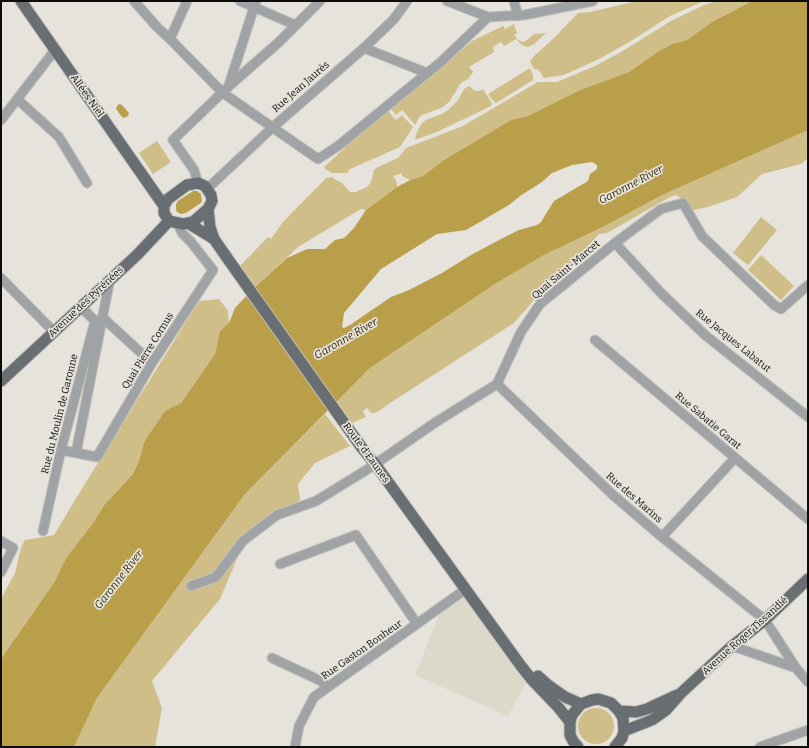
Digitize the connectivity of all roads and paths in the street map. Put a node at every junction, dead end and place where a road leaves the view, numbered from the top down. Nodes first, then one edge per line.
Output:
1 (21, 1) edge
2 (134, 1) edge
3 (187, 1) edge
4 (240, 1) edge
5 (320, 1) edge
6 (407, 1) edge
7 (447, 1) edge
8 (514, 1) edge
9 (588, 2) edge
10 (255, 4) edge
11 (518, 16) junction
12 (488, 17) junction
13 (295, 25) junction
14 (170, 38) junction
15 (364, 48) junction
16 (55, 50) junction
17 (427, 73) junction
18 (226, 89) junction
19 (17, 100) junction
20 (1, 120) edge
21 (272, 127) junction
22 (87, 183) dead end
23 (203, 186) junction
24 (154, 191) junction
25 (172, 196) junction
26 (164, 206) junction
27 (208, 209) junction
28 (182, 223) junction
29 (214, 239) junction
30 (191, 242) junction
31 (615, 243) junction
32 (1, 278) edge
33 (110, 279) junction
34 (808, 285) edge
35 (82, 307) junction
36 (102, 317) junction
37 (53, 331) junction
38 (595, 340) dead end
39 (152, 363) junction
40 (1, 381) edge
41 (497, 384) junction
42 (808, 417) edge
43 (61, 450) junction
44 (76, 453) junction
45 (734, 458) junction
46 (375, 464) junction
47 (808, 519) edge
48 (43, 531) dead end
49 (662, 537) junction
50 (1, 541) edge
51 (280, 564) dead end
52 (1, 572) edge
53 (808, 579) edge
54 (191, 586) dead end
55 (466, 589) junction
56 (765, 620) junction
57 (418, 624) junction
58 (732, 646) junction
59 (272, 658) dead end
60 (521, 666) junction
61 (796, 668) junction
62 (808, 682) edge
63 (328, 687) junction
64 (681, 693) junction
65 (581, 704) junction
66 (619, 710) junction
67 (570, 722) junction
68 (808, 730) edge
69 (624, 731) junction
70 (295, 747) edge
71 (578, 747) edge
72 (615, 747) edge
73 (760, 747) edge

1 - 16 main road, Allées Niel
2 - 14 street
3 - 14 street
4 - 10 street
5 - 13 street
6 - 15 street, Rue Jean Jaurès
7 - 12 street
8 - 11 street
9 - 11 street
10 - 13 street
10 - 18 street
11 - 12 street
12 - 17 street
13 - 18 street
14 - 18 street
15 - 17 street
15 - 21 street, Rue Jean Jaurès
16 - 19 street
16 - 24 main road, Allées Niel
17 - 21 street
18 - 21 street
18 - 23 street
19 - 20 street
19 - 22 street
21 - 23 street, Rue Jean Jaurès
23 - 25 main road
23 - 27 main road
24 - 25 main road
24 - 26 main road, Allées Niel
25 - 26 main road
26 - 28 main road
27 - 28 main road
27 - 29 main road, Route d'Eaunes
28 - 29 main road, Route d'Eaunes
28 - 30 street
28 - 30 street, Quai Pierre Cornus
28 - 33 main road, Avenue des Pyrénées
29 - 46 main road, Route d'Eaunes
30 - 39 street, Quai Pierre Cornus
31 - 34 street, Quai Saint-Marcet
31 - 41 street, Quai Saint-Marcet
31 - 42 street, Rue Jacques Labatut
32 - 37 street
33 - 35 main road, Avenue des Pyrénées
33 - 36 street
35 - 37 main road, Avenue des Pyrénées
35 - 43 street, Rue du Moulin de Garonne
36 - 39 street
36 - 44 street
37 - 40 main road, Avenue des Pyrénées
38 - 45 street, Rue Sabatie Garat
39 - 44 street, Quai Pierre Cornus
41 - 46 street
41 - 49 street, Rue des Marins
43 - 44 street
43 - 48 street, Rue du Moulin de Garonne
45 - 47 street, Rue Sabatie Garat
45 - 49 street
46 - 54 street
46 - 55 main road, Route d'Eaunes
49 - 56 street, Rue des Marins
50 - 52 street
51 - 57 street
53 - 56 main road, Avenue Roger Tissandié
55 - 57 street, Rue Gaston Bonheur
55 - 60 main road, Route d'Eaunes
56 - 58 main road, Avenue Roger Tissandié
56 - 61 street, Rue des Marins
57 - 63 street, Rue Gaston Bonheur
58 - 61 street
58 - 64 main road, Avenue Roger Tissandié
59 - 63 street
60 - 65 main road, Route d'Eaunes
60 - 67 main road, Route d'Eaunes
61 - 62 street, Rue des Marins
63 - 70 street, Rue Gaston Bonheur
64 - 66 main road, Avenue Roger Tissandié
64 - 69 main road, Avenue Roger Tissandié
65 - 66 main road
65 - 67 main road
66 - 69 main road
67 - 71 main road
68 - 73 street
69 - 72 main road

